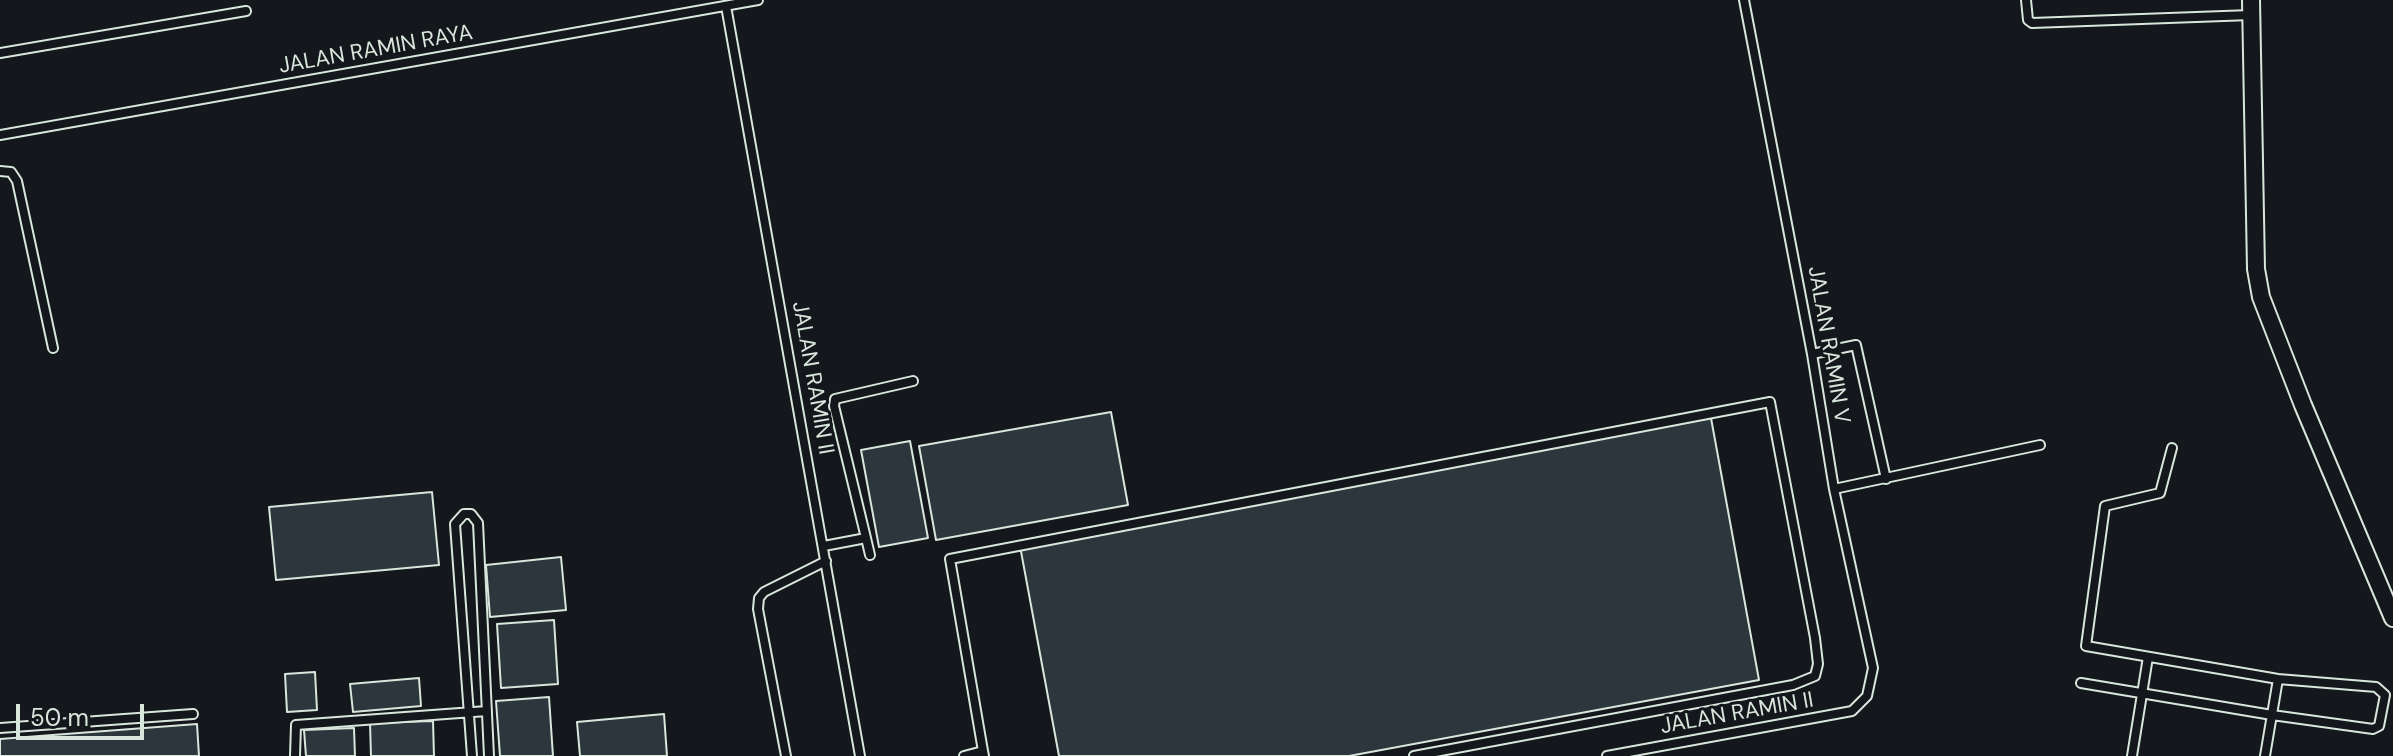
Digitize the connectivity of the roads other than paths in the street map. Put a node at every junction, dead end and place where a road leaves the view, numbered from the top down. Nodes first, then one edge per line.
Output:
1 (758, 0) edge
2 (1744, 0) edge
3 (2026, 0) edge
4 (726, 6) junction
5 (2251, 8) edge
6 (246, 11) dead end
7 (0, 53) edge
8 (0, 135) edge
9 (0, 171) edge
10 (53, 348) dead end
11 (1812, 354) junction
12 (913, 381) dead end
13 (2040, 445) dead end
14 (2172, 448) dead end
15 (1886, 479) junction
16 (1834, 489) junction
17 (866, 538) junction
18 (824, 546) junction
19 (870, 555) dead end
20 (826, 561) junction
21 (2393, 618) edge
22 (2148, 657) junction
23 (2278, 679) junction
24 (2081, 683) dead end
25 (2143, 692) junction
26 (1867, 696) joint
27 (2382, 707) junction
28 (2393, 710) edge
29 (487, 711) junction
30 (467, 713) junction
31 (193, 714) dead end
32 (2272, 715) junction
33 (0, 728) edge
34 (984, 754) edge
35 (295, 756) edge
36 (472, 756) edge
37 (489, 756) edge
38 (786, 756) edge
39 (860, 756) edge
40 (964, 756) edge
41 (1414, 756) edge
42 (1607, 756) edge
43 (2132, 756) edge
44 (2265, 756) edge

1 - 4 lane, JALAN RAMIN RAYA
2 - 11 lane, JALAN RAMIN V
3 - 5 lane
4 - 8 lane, JALAN RAMIN RAYA
4 - 18 lane, JALAN RAMIN II
5 - 21 street
6 - 7 lane
9 - 10 lane
11 - 15 lane
11 - 16 lane, JALAN RAMIN V
12 - 17 lane
13 - 15 lane
14 - 22 lane
15 - 16 lane
16 - 26 lane, JALAN RAMIN V
17 - 18 lane
17 - 19 lane
18 - 20 lane, JALAN RAMIN II
20 - 38 lane
20 - 39 lane, JALAN RAMIN II
22 - 23 lane
22 - 25 lane
23 - 27 lane
23 - 32 lane
24 - 25 lane
25 - 32 lane
25 - 43 lane
26 - 42 lane, JALAN RAMIN II
27 - 28 lane
27 - 32 lane
29 - 30 lane
29 - 30 lane
29 - 37 lane
30 - 35 lane
30 - 36 lane
31 - 33 lane
32 - 44 lane
34 - 40 lane
34 - 41 lane

